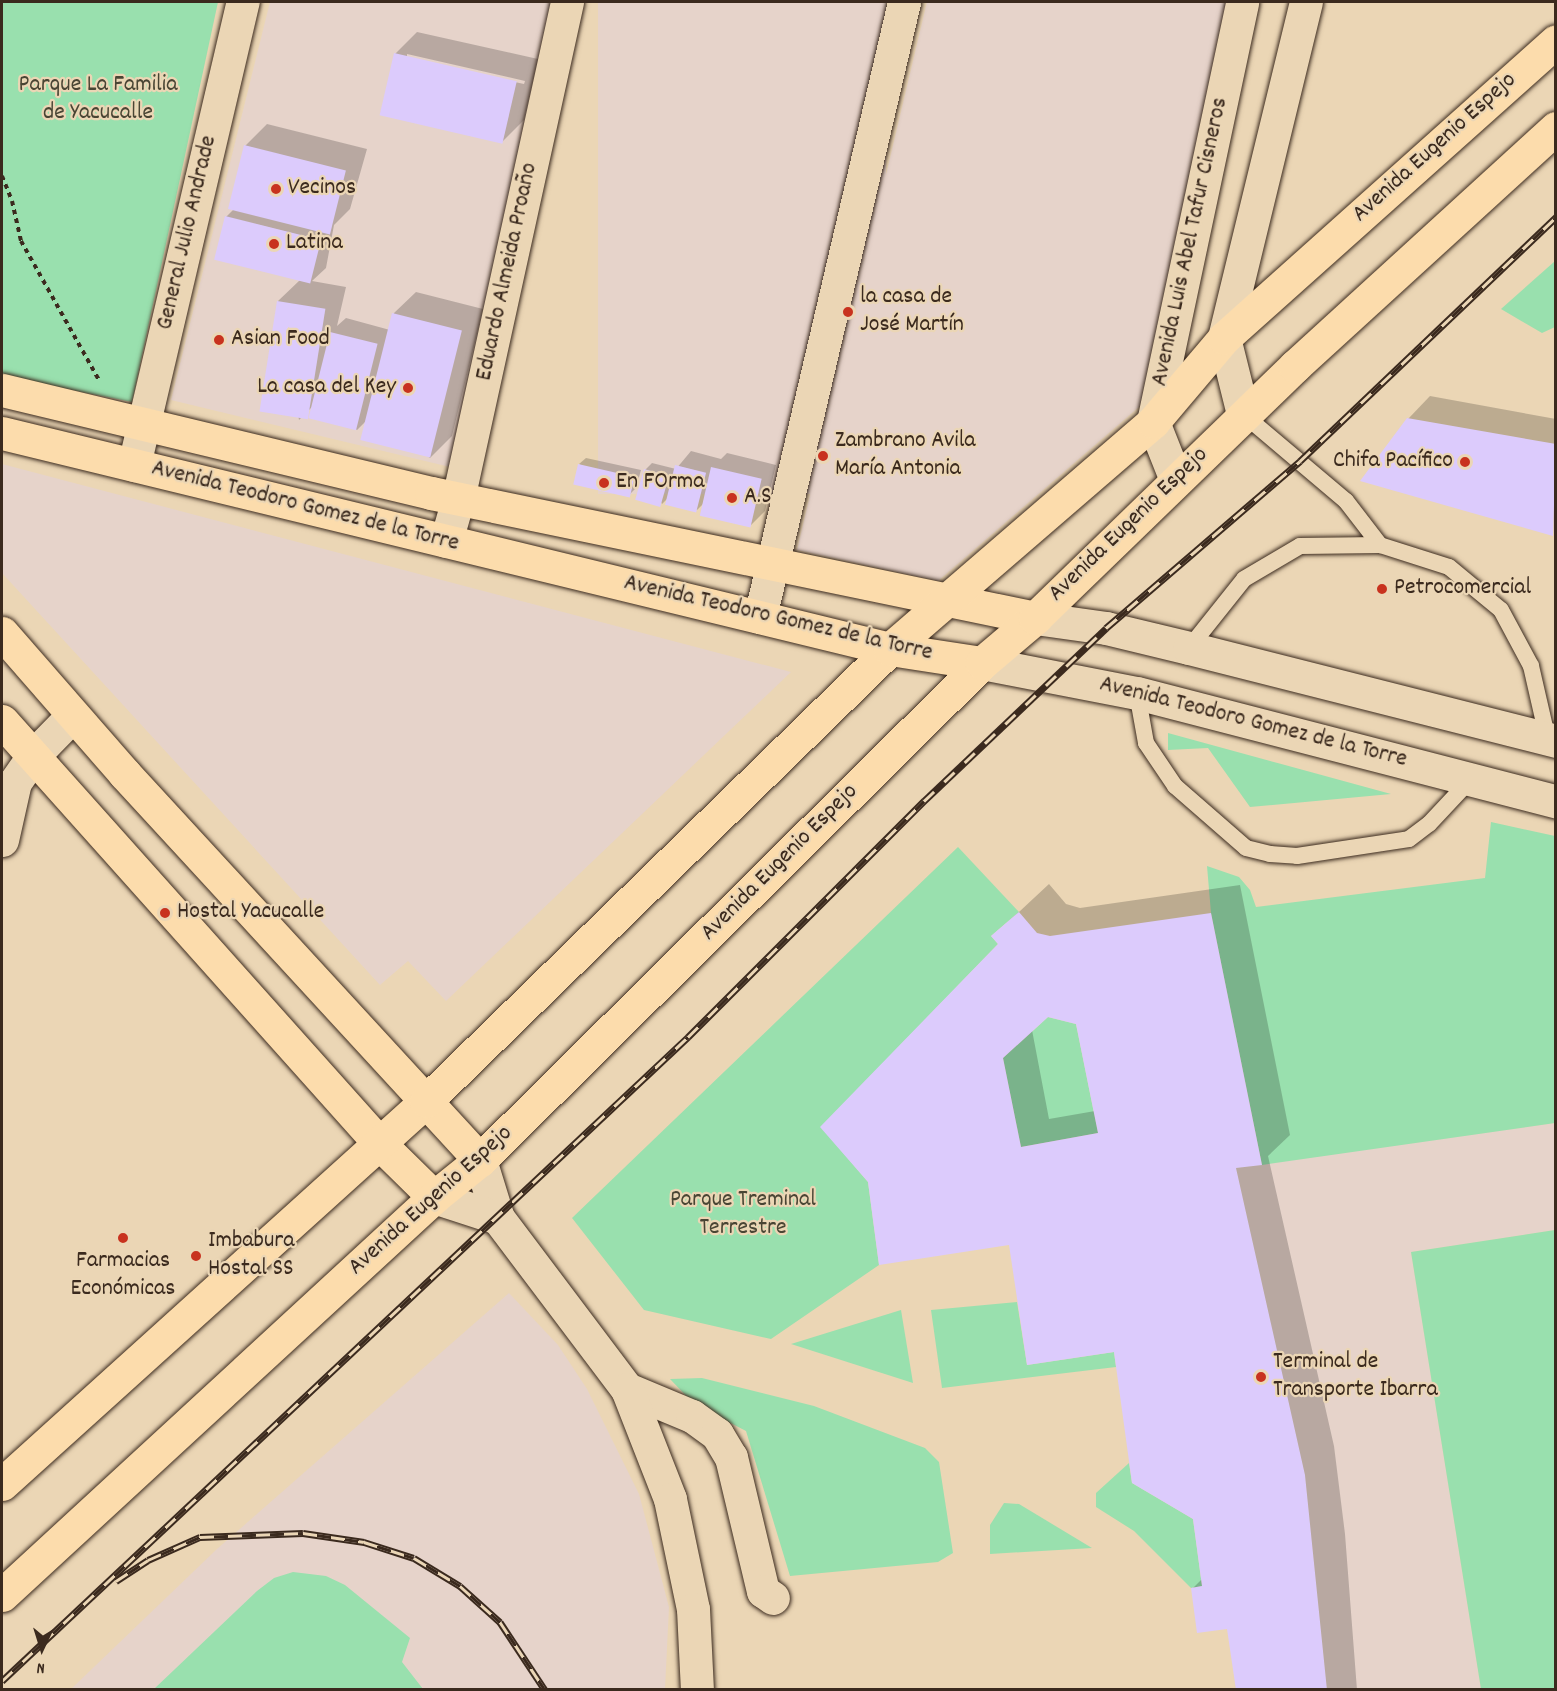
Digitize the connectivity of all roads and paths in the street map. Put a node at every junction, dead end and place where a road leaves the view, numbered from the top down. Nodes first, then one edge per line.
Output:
1 (243, 2) edge
2 (567, 2) edge
3 (904, 2) edge
4 (1242, 2) edge
5 (1306, 2) edge
6 (1556, 40) edge
7 (1556, 128) edge
8 (2, 176) edge
9 (1224, 338) junction
10 (104, 388) dead end
11 (2, 390) edge
12 (1244, 414) junction
13 (144, 422) junction
14 (1153, 422) junction
15 (2, 433) edge
16 (134, 465) junction
17 (1176, 480) junction
18 (458, 499) junction
19 (446, 541) junction
20 (1380, 545) junction
21 (773, 565) junction
22 (942, 601) junction
23 (760, 617) junction
24 (1035, 618) junction
25 (2, 633) edge
26 (890, 648) junction
27 (1189, 648) junction
28 (982, 663) junction
29 (1137, 693) junction
30 (72, 716) junction
31 (2, 721) edge
32 (1552, 740) edge
33 (33, 756) junction
34 (1472, 778) junction
35 (1556, 801) edge
36 (2, 840) edge
37 (426, 1101) junction
38 (380, 1144) junction
39 (480, 1160) junction
40 (434, 1197) junction
41 (498, 1218) junction
42 (627, 1389) junction
43 (2, 1484) edge
44 (2, 1595) edge
45 (773, 1598) dead end
46 (697, 1689) edge

1 - 13 street, General Julio Andrade
2 - 18 street, Eduardo Almeida Proaño
3 - 21 street
4 - 14 street, Avenida Luis Abel Tafur Cisneros
5 - 9 street
6 - 9 main road, Avenida Eugenio Espejo
7 - 12 main road, Avenida Eugenio Espejo
8 - 10 path
9 - 12 street
9 - 14 main road, Avenida Eugenio Espejo
11 - 13 main road, Avenida Teodoro Gomez de la Torre
12 - 17 main road, Avenida Eugenio Espejo
12 - 20 lane
13 - 16 street, General Julio Andrade
13 - 18 main road, Avenida Teodoro Gomez de la Torre
14 - 17 street
14 - 22 main road, Avenida Eugenio Espejo
15 - 16 main road, Avenida Teodoro Gomez de la Torre
16 - 19 main road, Avenida Teodoro Gomez de la Torre
17 - 24 main road, Avenida Eugenio Espejo
18 - 19 street, Eduardo Almeida Proaño
18 - 21 main road, Avenida Teodoro Gomez de la Torre
19 - 23 main road, Avenida Teodoro Gomez de la Torre
20 - 27 lane
20 - 32 lane
21 - 22 main road, Avenida Teodoro Gomez de la Torre
21 - 23 street
22 - 24 main road, Avenida Teodoro Gomez de la Torre
22 - 26 main road, Avenida Eugenio Espejo
23 - 26 main road, Avenida Teodoro Gomez de la Torre
24 - 27 street, Avenida Teodoro Gomez de la Torre
24 - 28 main road, Avenida Eugenio Espejo
25 - 30 main road
26 - 28 main road, Avenida Teodoro Gomez de la Torre
26 - 37 main road, Avenida Eugenio Espejo
27 - 32 street, Avenida Teodoro Gomez de la Torre
28 - 29 street, Avenida Teodoro Gomez de la Torre
28 - 39 main road, Avenida Eugenio Espejo
29 - 34 street, Avenida Teodoro Gomez de la Torre
29 - 34 lane
30 - 33 street
30 - 37 main road
31 - 33 main road
33 - 36 street
33 - 38 main road
34 - 35 street, Avenida Teodoro Gomez de la Torre
37 - 38 main road, Avenida Eugenio Espejo
37 - 39 main road
38 - 40 main road
38 - 43 main road, Avenida Eugenio Espejo
39 - 40 main road, Avenida Eugenio Espejo
39 - 41 street
40 - 41 street
40 - 44 main road, Avenida Eugenio Espejo
41 - 42 street
42 - 45 street
42 - 46 street

